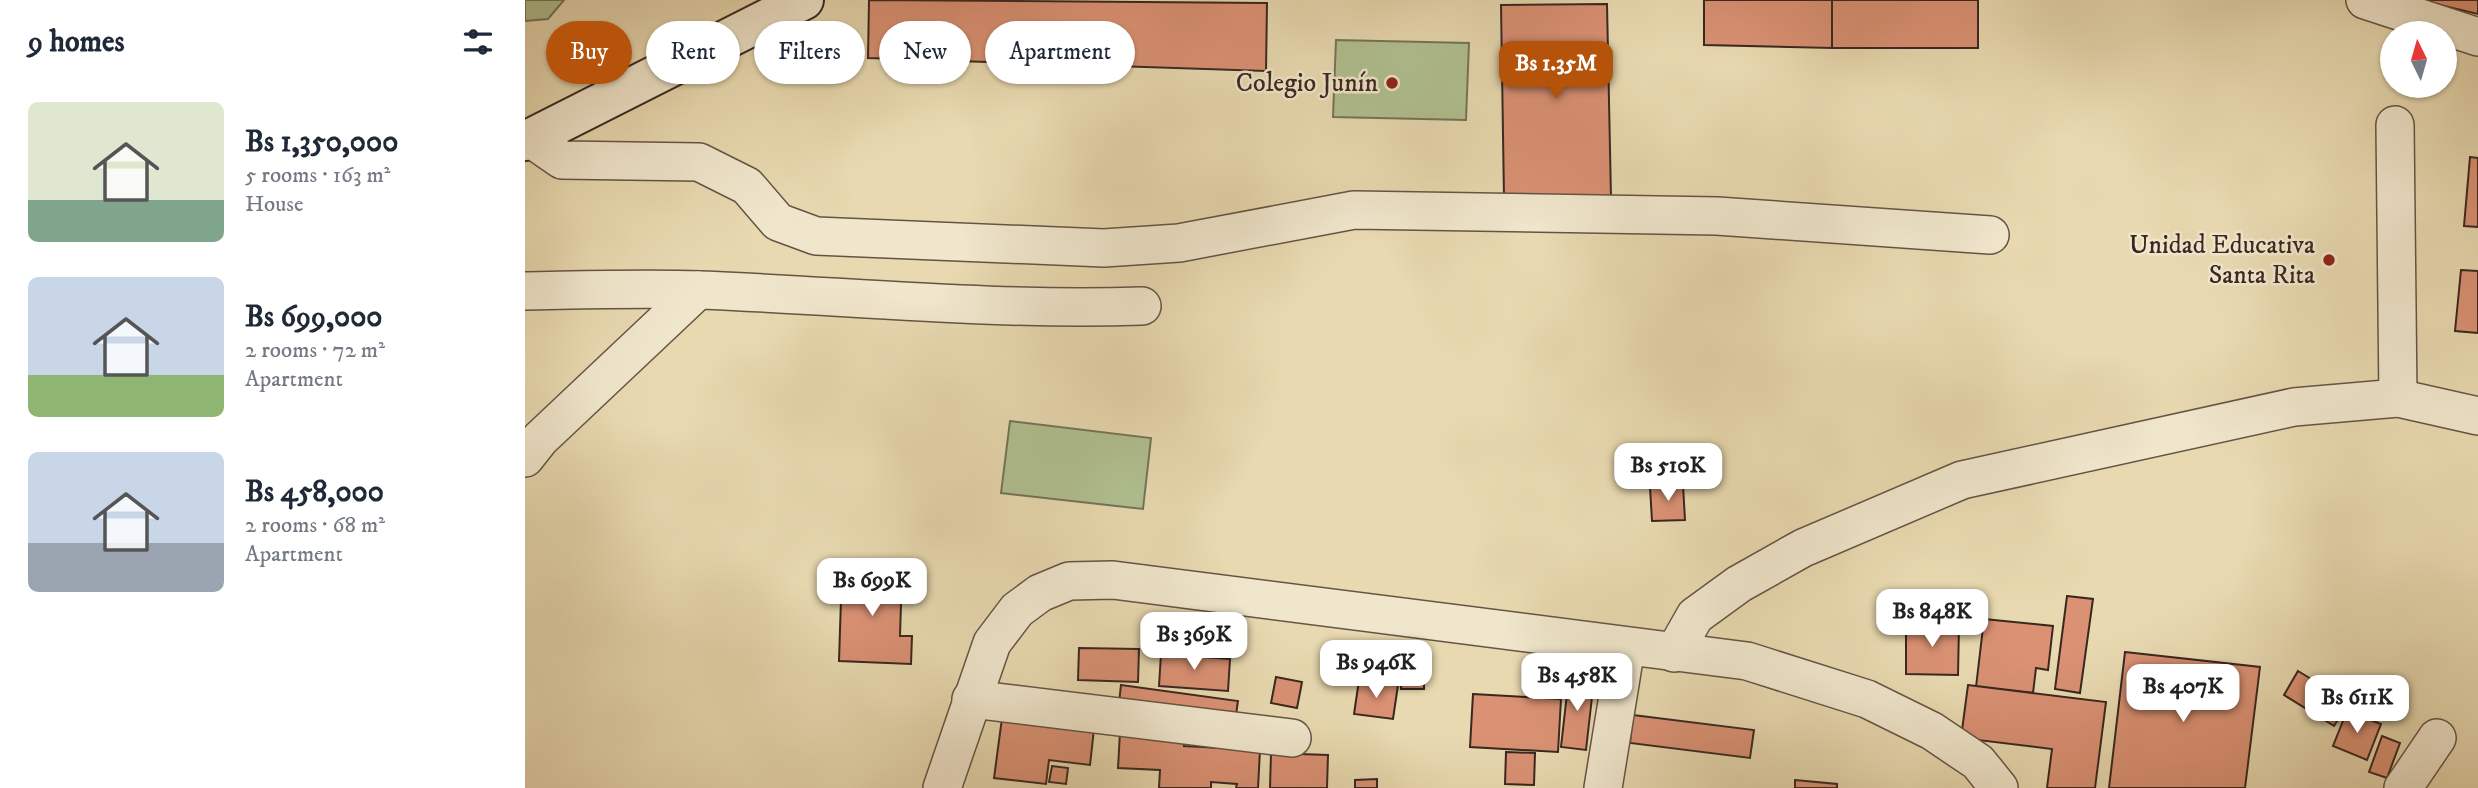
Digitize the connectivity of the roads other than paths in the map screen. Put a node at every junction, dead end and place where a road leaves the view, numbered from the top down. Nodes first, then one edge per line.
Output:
1 (804, 0) edge
2 (2365, 0) edge
3 (2478, 37) edge
4 (2395, 125) dead end
5 (528, 140) edge
6 (1990, 235) dead end
7 (698, 290) junction
8 (525, 291) edge
9 (1142, 306) dead end
10 (2399, 398) junction
11 (2478, 416) edge
12 (525, 458) edge
13 (1626, 647) junction
14 (1674, 653) junction
15 (971, 699) junction
16 (1291, 738) dead end
17 (2437, 738) dead end
18 (941, 788) edge
19 (1603, 788) edge
20 (1999, 788) edge
21 (2403, 788) edge

1 - 5 main road
2 - 3 street
4 - 10 street
5 - 6 street
7 - 8 street
7 - 9 street
7 - 12 street
10 - 11 street
10 - 14 street
13 - 14 street
13 - 15 street
13 - 19 street
14 - 20 street
15 - 16 street
15 - 18 street
17 - 21 street

